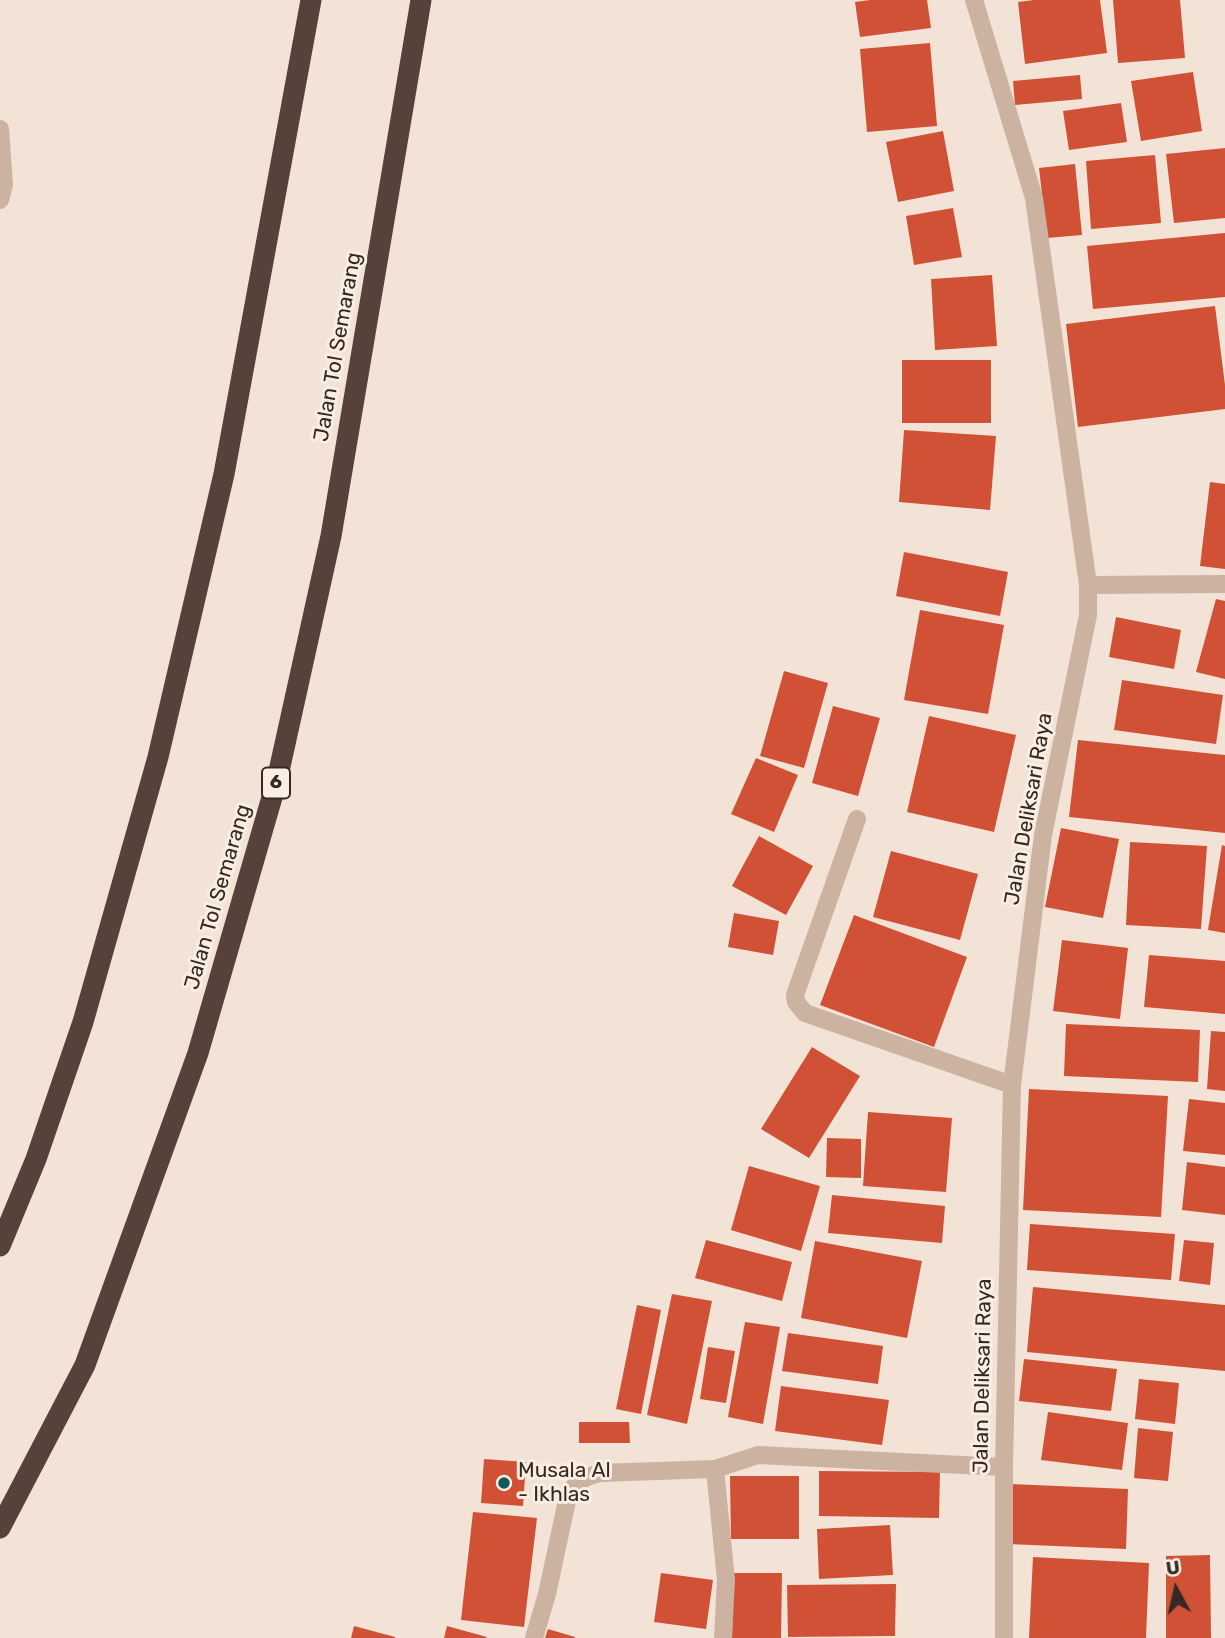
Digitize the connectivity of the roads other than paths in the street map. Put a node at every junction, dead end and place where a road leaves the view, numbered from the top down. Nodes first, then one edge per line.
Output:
1 (311, 0) edge
2 (421, 0) edge
3 (974, 0) edge
4 (0, 129) edge
5 (0, 200) edge
6 (1225, 584) edge
7 (1088, 585) junction
8 (857, 820) dead end
9 (1012, 1085) junction
10 (0, 1247) edge
11 (1004, 1467) junction
12 (715, 1469) junction
13 (0, 1528) edge
14 (534, 1638) edge
15 (723, 1638) edge
16 (1004, 1638) edge

1 - 10 highway
2 - 13 highway, Jalan Tol Semarang / 6
3 - 7 street, Jalan Deliksari Raya
4 - 5 street
6 - 7 street
7 - 9 street, Jalan Deliksari Raya
8 - 9 street
9 - 11 street, Jalan Deliksari Raya
11 - 12 street
11 - 16 street, Jalan Deliksari Raya
12 - 14 street
12 - 15 street

